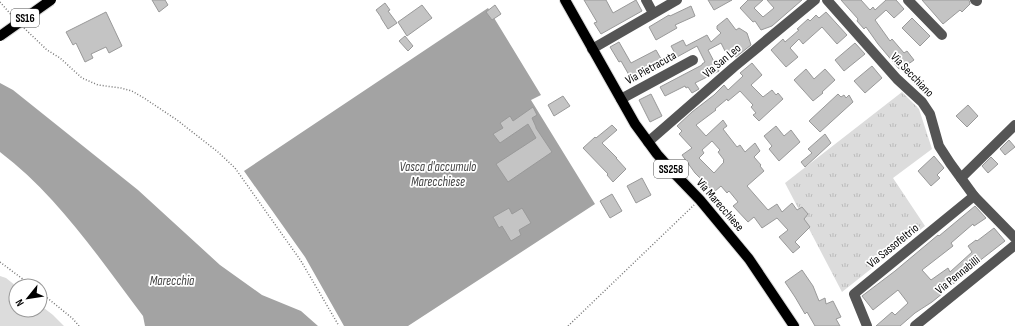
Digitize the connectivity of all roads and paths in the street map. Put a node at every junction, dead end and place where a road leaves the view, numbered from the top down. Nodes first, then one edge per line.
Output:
1 (51, 0) edge
2 (565, 0) edge
3 (646, 0) edge
4 (676, 0) edge
5 (815, 0) edge
6 (827, 0) edge
7 (908, 0) edge
8 (0, 2) edge
9 (653, 13) junction
10 (15, 19) dead end
11 (20, 24) dead end
12 (942, 35) dead end
13 (0, 36) edge
14 (592, 49) junction
15 (693, 60) dead end
16 (621, 99) junction
17 (1015, 125) edge
18 (648, 142) junction
19 (961, 178) junction
20 (974, 196) junction
21 (700, 200) junction
22 (1015, 238) edge
23 (1015, 245) edge
24 (0, 262) edge
25 (21, 278) edge
26 (48, 298) edge
27 (79, 326) edge
28 (339, 326) edge
29 (568, 326) edge
30 (794, 326) edge
31 (867, 326) edge
32 (917, 326) edge

1 - 13 main road, SS16, bridge
2 - 14 main road, Via Marecchiese / SS258
3 - 9 street
4 - 9 street
5 - 18 street, Via San Leo
6 - 19 street, Via Secchiano
7 - 12 street
8 - 10 path
9 - 14 street
11 - 28 path
14 - 16 main road, Via Marecchiese / SS258
15 - 16 street, Via Pietracuta
16 - 18 main road, Via Marecchiese / SS258
17 - 19 street
18 - 21 main road, Via Marecchiese / SS258
19 - 20 street, Via Secchiano
20 - 22 street, Via Secchiano
20 - 31 street, Via Sassofeltrio
21 - 29 path
21 - 30 main road, Via Marecchiese / SS258
23 - 32 street, Via Pennabilli
24 - 25 path
26 - 27 path

